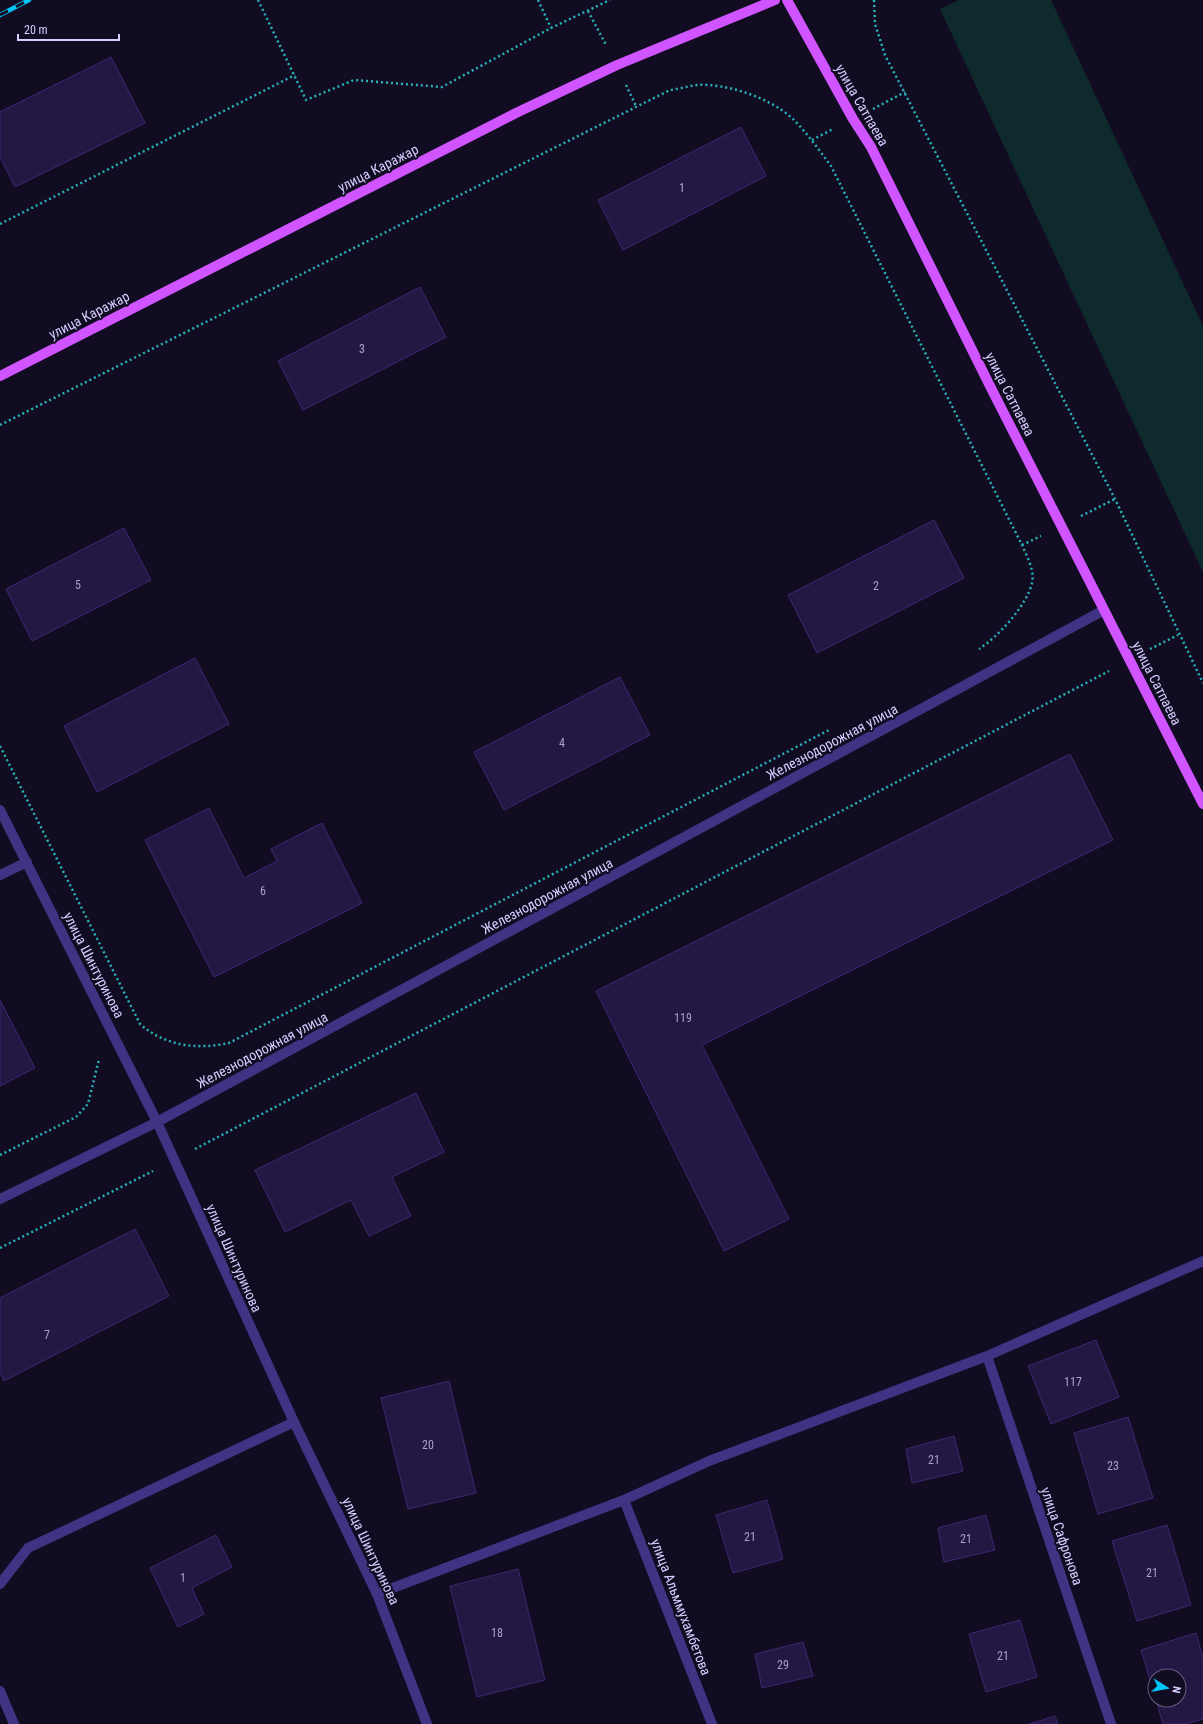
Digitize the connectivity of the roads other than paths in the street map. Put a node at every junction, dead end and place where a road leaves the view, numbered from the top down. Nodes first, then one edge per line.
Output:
1 (775, 0) edge
2 (787, 0) edge
3 (0, 376) edge
4 (1104, 610) junction
5 (1203, 804) edge
6 (0, 810) edge
7 (26, 862) junction
8 (0, 875) edge
9 (157, 1122) junction
10 (0, 1199) edge
11 (1203, 1261) edge
12 (987, 1356) junction
13 (294, 1422) junction
14 (624, 1500) junction
15 (0, 1584) edge
16 (377, 1594) junction
17 (0, 1691) edge
18 (14, 1724) edge
19 (427, 1724) edge
20 (712, 1724) edge
21 (1111, 1724) edge

1 - 3 main road, улица Каражар
2 - 4 main road, улица Сатпаева
4 - 5 main road, улица Сатпаева
4 - 9 street, Железнодорожная улица
6 - 7 street, улица Шинтуринова
7 - 8 street
7 - 9 street, улица Шинтуринова
9 - 10 street, Железнодорожная улица
9 - 13 street, улица Шинтуринова
11 - 12 street
12 - 14 street
12 - 21 street, улица Сафронова
13 - 15 street
13 - 16 street, улица Шинтуринова
14 - 16 street
14 - 20 street, улица Альммухамбетова
16 - 19 street, улица Шинтуринова
17 - 18 street

